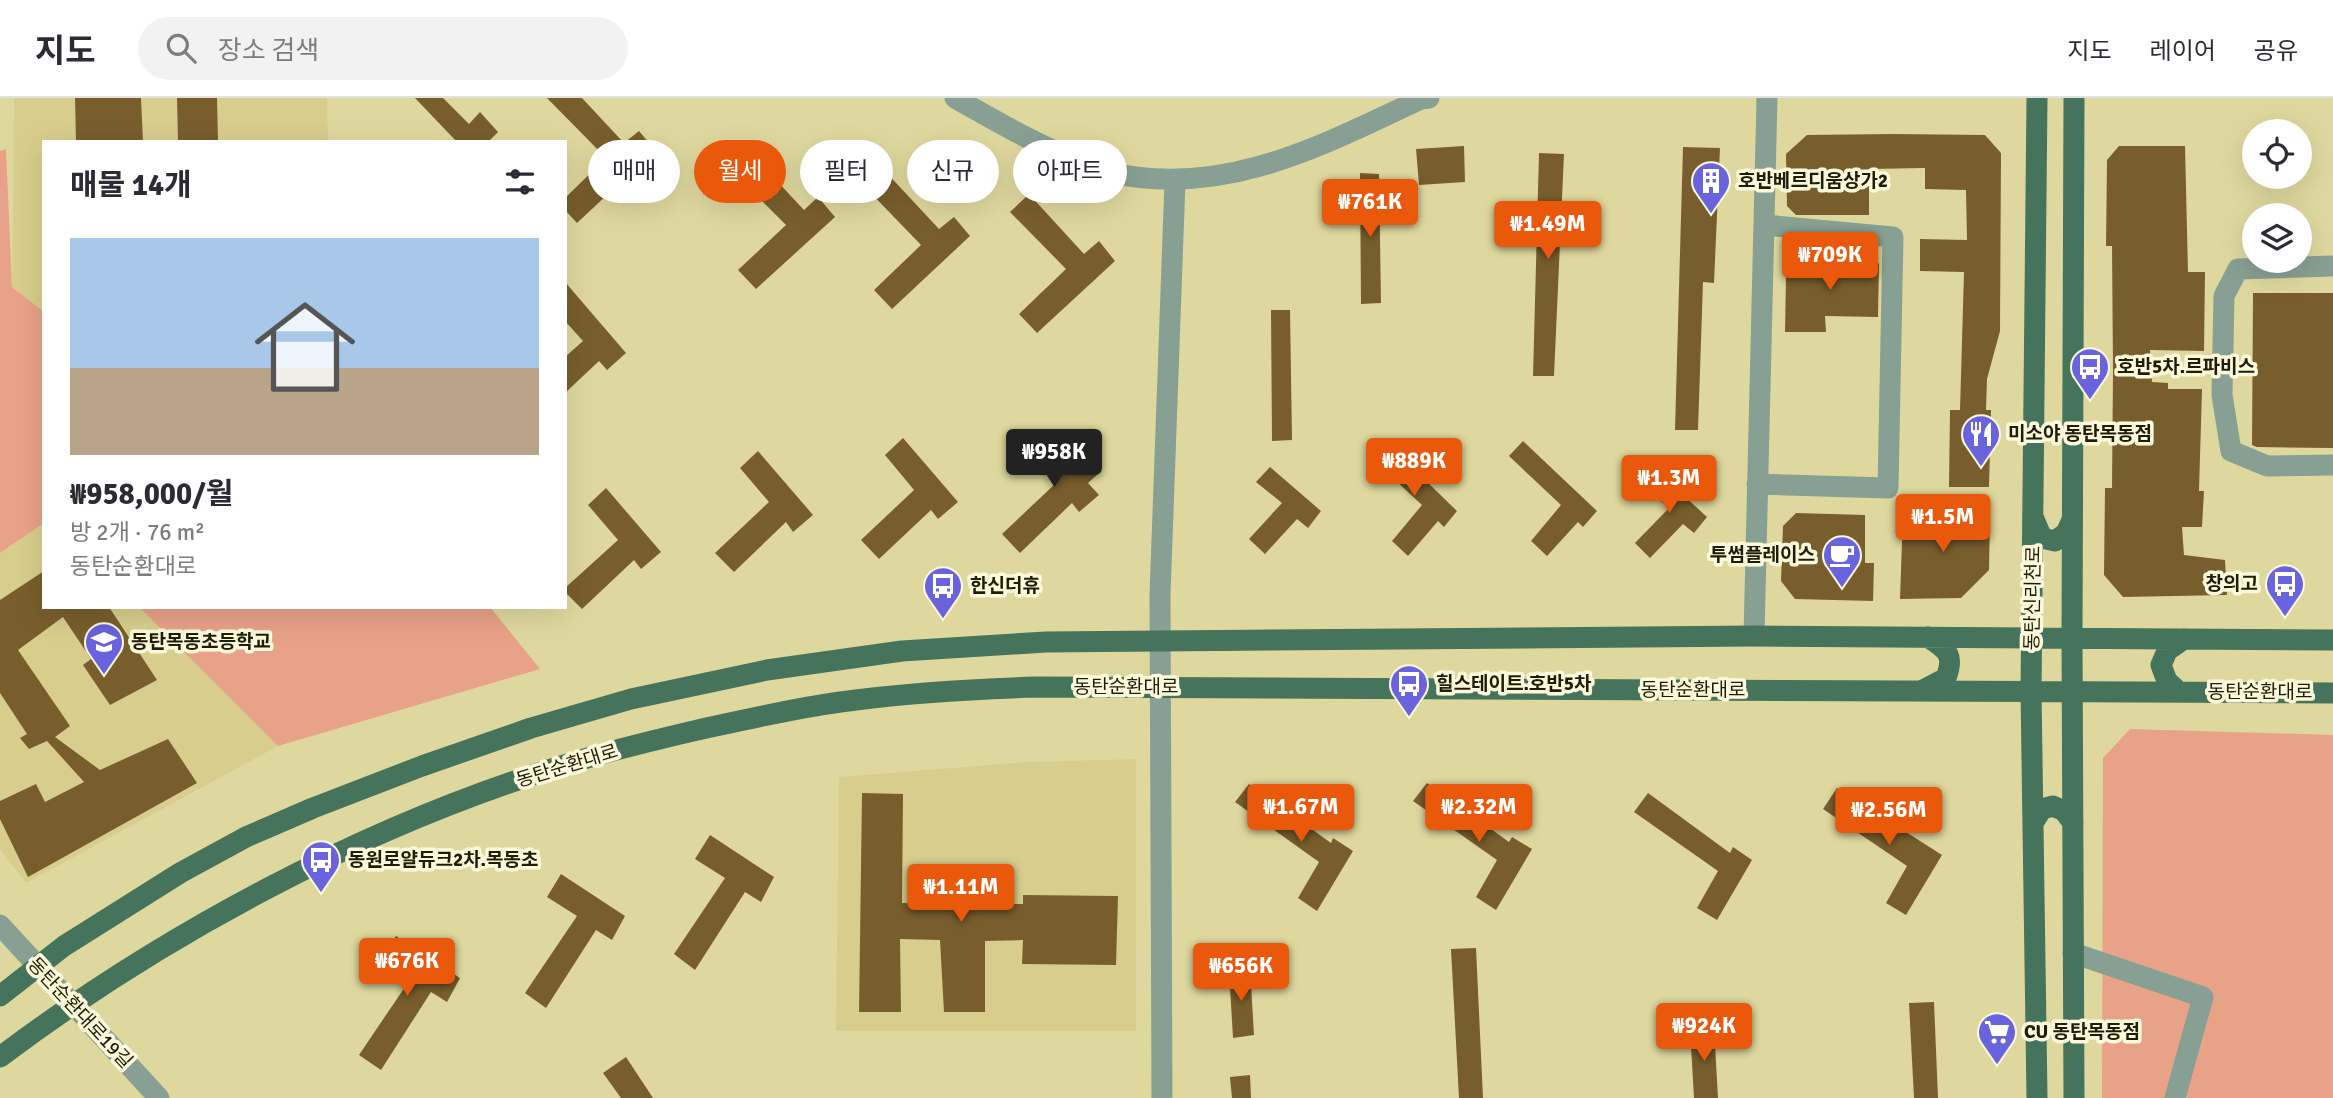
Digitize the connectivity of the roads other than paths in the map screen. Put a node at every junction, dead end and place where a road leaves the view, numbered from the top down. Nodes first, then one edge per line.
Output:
1 (955, 98) edge
2 (1429, 98) edge
3 (1767, 98) edge
4 (2037, 98) edge
5 (2074, 98) edge
6 (1175, 181) junction
7 (1765, 225) junction
8 (2333, 266) edge
9 (2333, 465) edge
10 (1757, 484) junction
11 (2034, 519) junction
12 (2072, 520) junction
13 (1754, 636) junction
14 (1928, 637) junction
15 (2072, 637) junction
16 (2032, 638) junction
17 (2184, 639) junction
18 (2333, 640) edge
19 (1159, 642) junction
20 (1160, 688) junction
21 (1921, 691) junction
22 (2031, 691) junction
23 (2073, 692) junction
24 (2179, 692) junction
25 (2333, 693) edge
26 (2033, 823) junction
27 (2073, 823) junction
28 (1, 926) edge
29 (2073, 953) junction
30 (38, 967) junction
31 (0, 996) edge
32 (73, 1004) junction
33 (0, 1057) edge
34 (159, 1098) edge
35 (1161, 1098) edge
36 (2037, 1098) edge
37 (2074, 1098) edge
38 (2175, 1098) edge

1 - 6 street
2 - 6 street
3 - 7 street
4 - 11 main road, 동탄신리천로
5 - 12 main road, 동탄신리천로
6 - 19 street
7 - 10 street
7 - 10 street
8 - 9 street
10 - 13 street
11 - 12 main road
11 - 16 main road, 동탄신리천로
12 - 15 main road, 동탄신리천로
13 - 14 main road
13 - 19 main road
14 - 16 main road
14 - 21 main road
15 - 16 main road
15 - 17 main road
15 - 23 main road, 동탄신리천로
16 - 22 main road, 동탄신리천로
17 - 18 main road
17 - 24 main road
19 - 20 street
19 - 30 main road
20 - 21 main road, 동탄순환대로
20 - 32 main road, 동탄순환대로
20 - 35 street
21 - 22 main road, 동탄순환대로
22 - 23 main road, 동탄순환대로
22 - 26 main road, 동탄신리천로
23 - 24 main road, 동탄순환대로
23 - 27 main road, 동탄신리천로
24 - 25 main road, 동탄순환대로
26 - 27 main road
26 - 36 main road, 동탄신리천로
27 - 29 main road, 동탄신리천로
28 - 30 street, 동탄순환대로19길
29 - 37 main road, 동탄신리천로
29 - 38 street
30 - 31 main road
30 - 32 street, 동탄순환대로19길
32 - 33 main road, 동탄순환대로
32 - 34 street, 동탄순환대로19길

